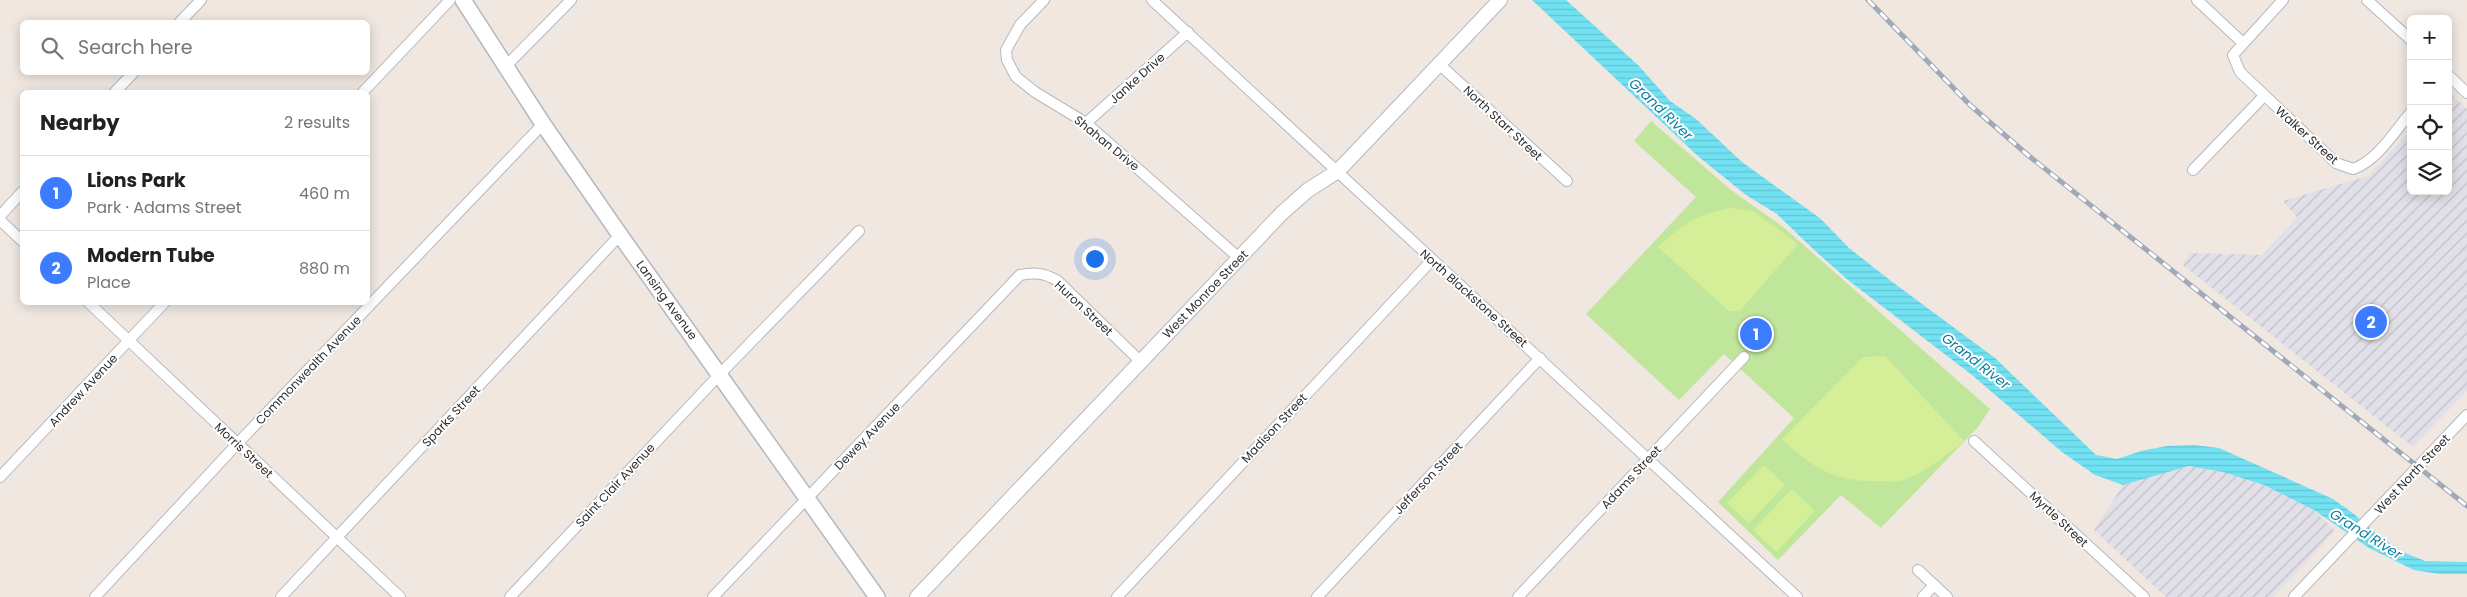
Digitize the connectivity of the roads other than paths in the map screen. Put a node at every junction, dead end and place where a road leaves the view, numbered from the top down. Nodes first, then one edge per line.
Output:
1 (201, 0) edge
2 (450, 0) edge
3 (463, 0) edge
4 (571, 0) edge
5 (1044, 0) edge
6 (1152, 0) edge
7 (1500, 0) edge
8 (2197, 0) edge
9 (2283, 0) edge
10 (2367, 0) edge
11 (182, 20) edge
12 (1188, 32) junction
13 (2407, 36) edge
14 (2243, 43) junction
15 (1439, 64) junction
16 (506, 66) junction
17 (131, 75) edge
18 (2452, 79) edge
19 (117, 90) edge
20 (365, 90) edge
21 (2467, 93) edge
22 (2264, 96) junction
23 (2407, 117) edge
24 (1086, 123) junction
25 (543, 124) junction
26 (2193, 170) dead end
27 (1338, 171) junction
28 (1567, 182) dead end
29 (20, 194) edge
30 (0, 218) edge
31 (859, 230) dead end
32 (620, 235) junction
33 (20, 239) edge
34 (1239, 258) junction
35 (1432, 260) junction
36 (1020, 275) joint
37 (91, 305) edge
38 (162, 305) edge
39 (129, 341) junction
40 (1744, 356) dead end
41 (1540, 358) junction
42 (1140, 361) junction
43 (720, 374) junction
44 (2467, 415) edge
45 (1974, 441) dead end
46 (238, 444) junction
47 (1647, 460) junction
48 (0, 477) edge
49 (806, 499) junction
50 (337, 537) junction
51 (1918, 570) dead end
52 (1934, 585) junction
53 (95, 597) edge
54 (281, 597) edge
55 (400, 597) edge
56 (510, 597) edge
57 (713, 597) edge
58 (877, 597) edge
59 (917, 597) edge
60 (1117, 597) edge
61 (1317, 597) edge
62 (1518, 597) edge
63 (1796, 597) edge
64 (1923, 597) edge
65 (1947, 597) edge
66 (2144, 597) edge
67 (2294, 597) edge

1 - 11 street
2 - 20 street
3 - 16 main road, Lansing Avenue
4 - 16 street
5 - 24 street, Shahan Drive
6 - 12 street, North Blackstone Street
7 - 15 street, West Monroe Street
8 - 14 street
9 - 14 street
10 - 13 street
12 - 24 street, Janke Drive
12 - 27 street, North Blackstone Street
14 - 22 street, Walker Street
15 - 27 street, West Monroe Street
15 - 28 street, North Starr Street
16 - 25 main road, Lansing Avenue
17 - 19 street
18 - 21 street
22 - 23 street, Walker Street
22 - 26 street
24 - 34 street, Shahan Drive
25 - 32 main road, Lansing Avenue
25 - 46 street, Commonwealth Avenue
27 - 34 street, West Monroe Street
27 - 35 street, North Blackstone Street
29 - 30 street
30 - 33 street
31 - 43 street, Saint Clair Avenue
32 - 43 main road, Lansing Avenue
32 - 50 street, Sparks Street
34 - 42 street, West Monroe Street
35 - 41 street, North Blackstone Street
35 - 60 street, Madison Street
36 - 42 street, Huron Street
36 - 49 street, Dewey Avenue
37 - 39 street, Morris Street
38 - 39 street, Andrew Avenue
39 - 46 street, Morris Street
39 - 48 street, Andrew Avenue
40 - 47 street, Adams Street
41 - 47 street, North Blackstone Street
41 - 61 street, Jefferson Street
42 - 59 street, West Monroe Street
43 - 49 main road, Lansing Avenue
43 - 56 street, Saint Clair Avenue
44 - 67 street, West North Street
45 - 66 street, Myrtle Street
46 - 50 street, Morris Street
46 - 53 street, Commonwealth Avenue
47 - 62 street, Adams Street
47 - 63 street, North Blackstone Street
49 - 57 street, Dewey Avenue
49 - 58 main road, Lansing Avenue
50 - 54 street, Sparks Street
50 - 55 street, Morris Street
51 - 52 street
52 - 64 street
52 - 65 street

